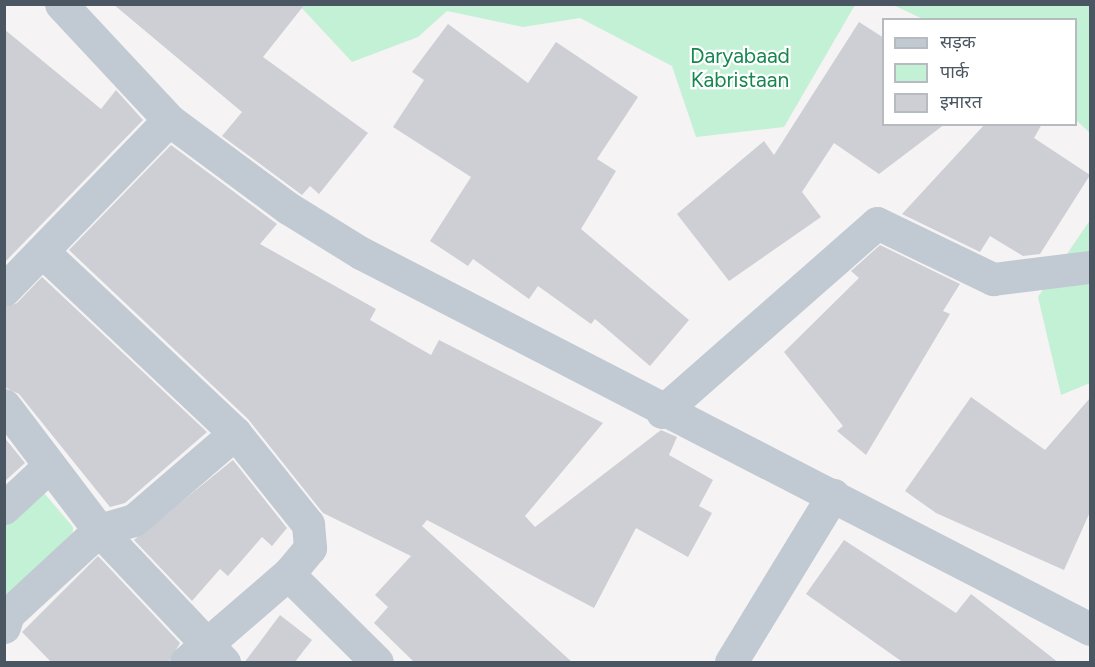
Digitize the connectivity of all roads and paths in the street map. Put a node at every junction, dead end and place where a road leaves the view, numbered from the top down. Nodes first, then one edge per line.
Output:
1 (61, 4) edge
2 (169, 120) junction
3 (43, 252) junction
4 (1090, 267) edge
5 (4, 290) edge
6 (4, 405) edge
7 (662, 412) junction
8 (235, 433) junction
9 (48, 467) junction
10 (833, 495) junction
11 (4, 508) edge
12 (99, 530) junction
13 (288, 573) junction
14 (1086, 620) edge
15 (4, 627) edge
16 (206, 657) edge
17 (377, 663) edge
18 (731, 663) edge

1 - 2 street
2 - 3 street
2 - 7 street
3 - 5 street
3 - 8 street
4 - 7 street
6 - 9 street
7 - 10 street
8 - 12 street
8 - 13 street
9 - 11 street
9 - 12 street
10 - 14 street
10 - 18 street
12 - 15 street
12 - 16 street
13 - 16 street
13 - 17 street

